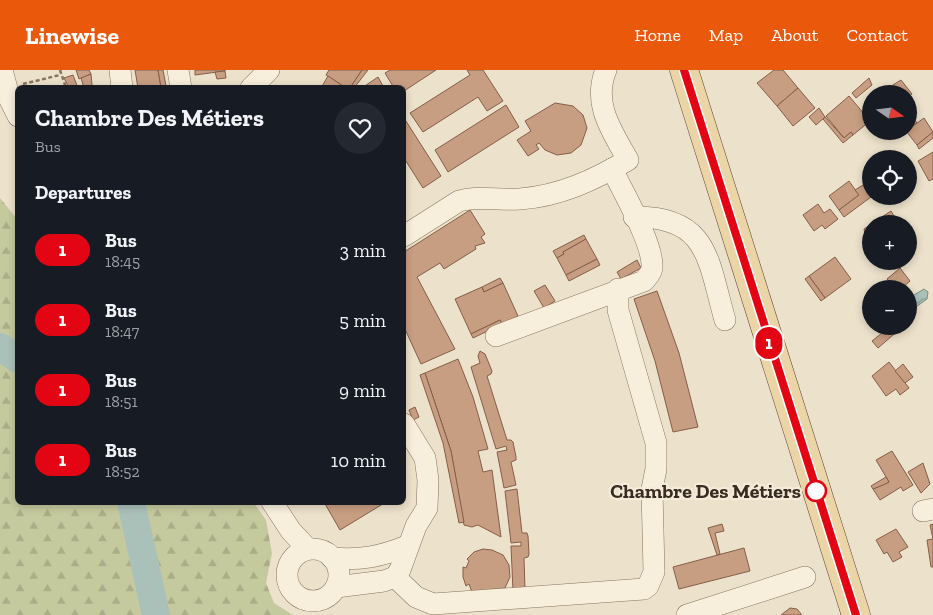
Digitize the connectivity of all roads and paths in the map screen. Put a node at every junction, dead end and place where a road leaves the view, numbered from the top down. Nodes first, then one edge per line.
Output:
1 (60, 70) edge
2 (120, 70) edge
3 (178, 70) edge
4 (269, 70) edge
5 (606, 70) edge
6 (684, 70) edge
7 (60, 75) junction
8 (4, 79) edge
9 (65, 85) edge
10 (122, 85) edge
11 (180, 85) edge
12 (254, 85) edge
13 (15, 108) edge
14 (612, 169) junction
15 (634, 216) junction
16 (406, 235) edge
17 (618, 289) junction
18 (725, 320) dead end
19 (496, 336) dead end
20 (406, 427) edge
21 (274, 506) edge
22 (407, 546) junction
23 (308, 549) junction
24 (332, 558) junction
25 (290, 562) junction
26 (396, 577) junction
27 (805, 577) dead end
28 (330, 600) edge
29 (309, 608) edge
30 (687, 615) edge
31 (856, 615) edge

1 - 7 path
2 - 10 street
3 - 11 street
4 - 12 street
5 - 14 street
6 - 31 main road
7 - 8 path
7 - 9 path
8 - 13 street
14 - 15 street
14 - 16 street
15 - 17 street
15 - 18 street
17 - 19 street
17 - 26 street
20 - 22 street
21 - 23 street
21 - 25 street
22 - 24 street
22 - 26 street
23 - 24 street
23 - 25 street
24 - 28 street
25 - 29 street
26 - 28 street
27 - 30 street
28 - 29 street

